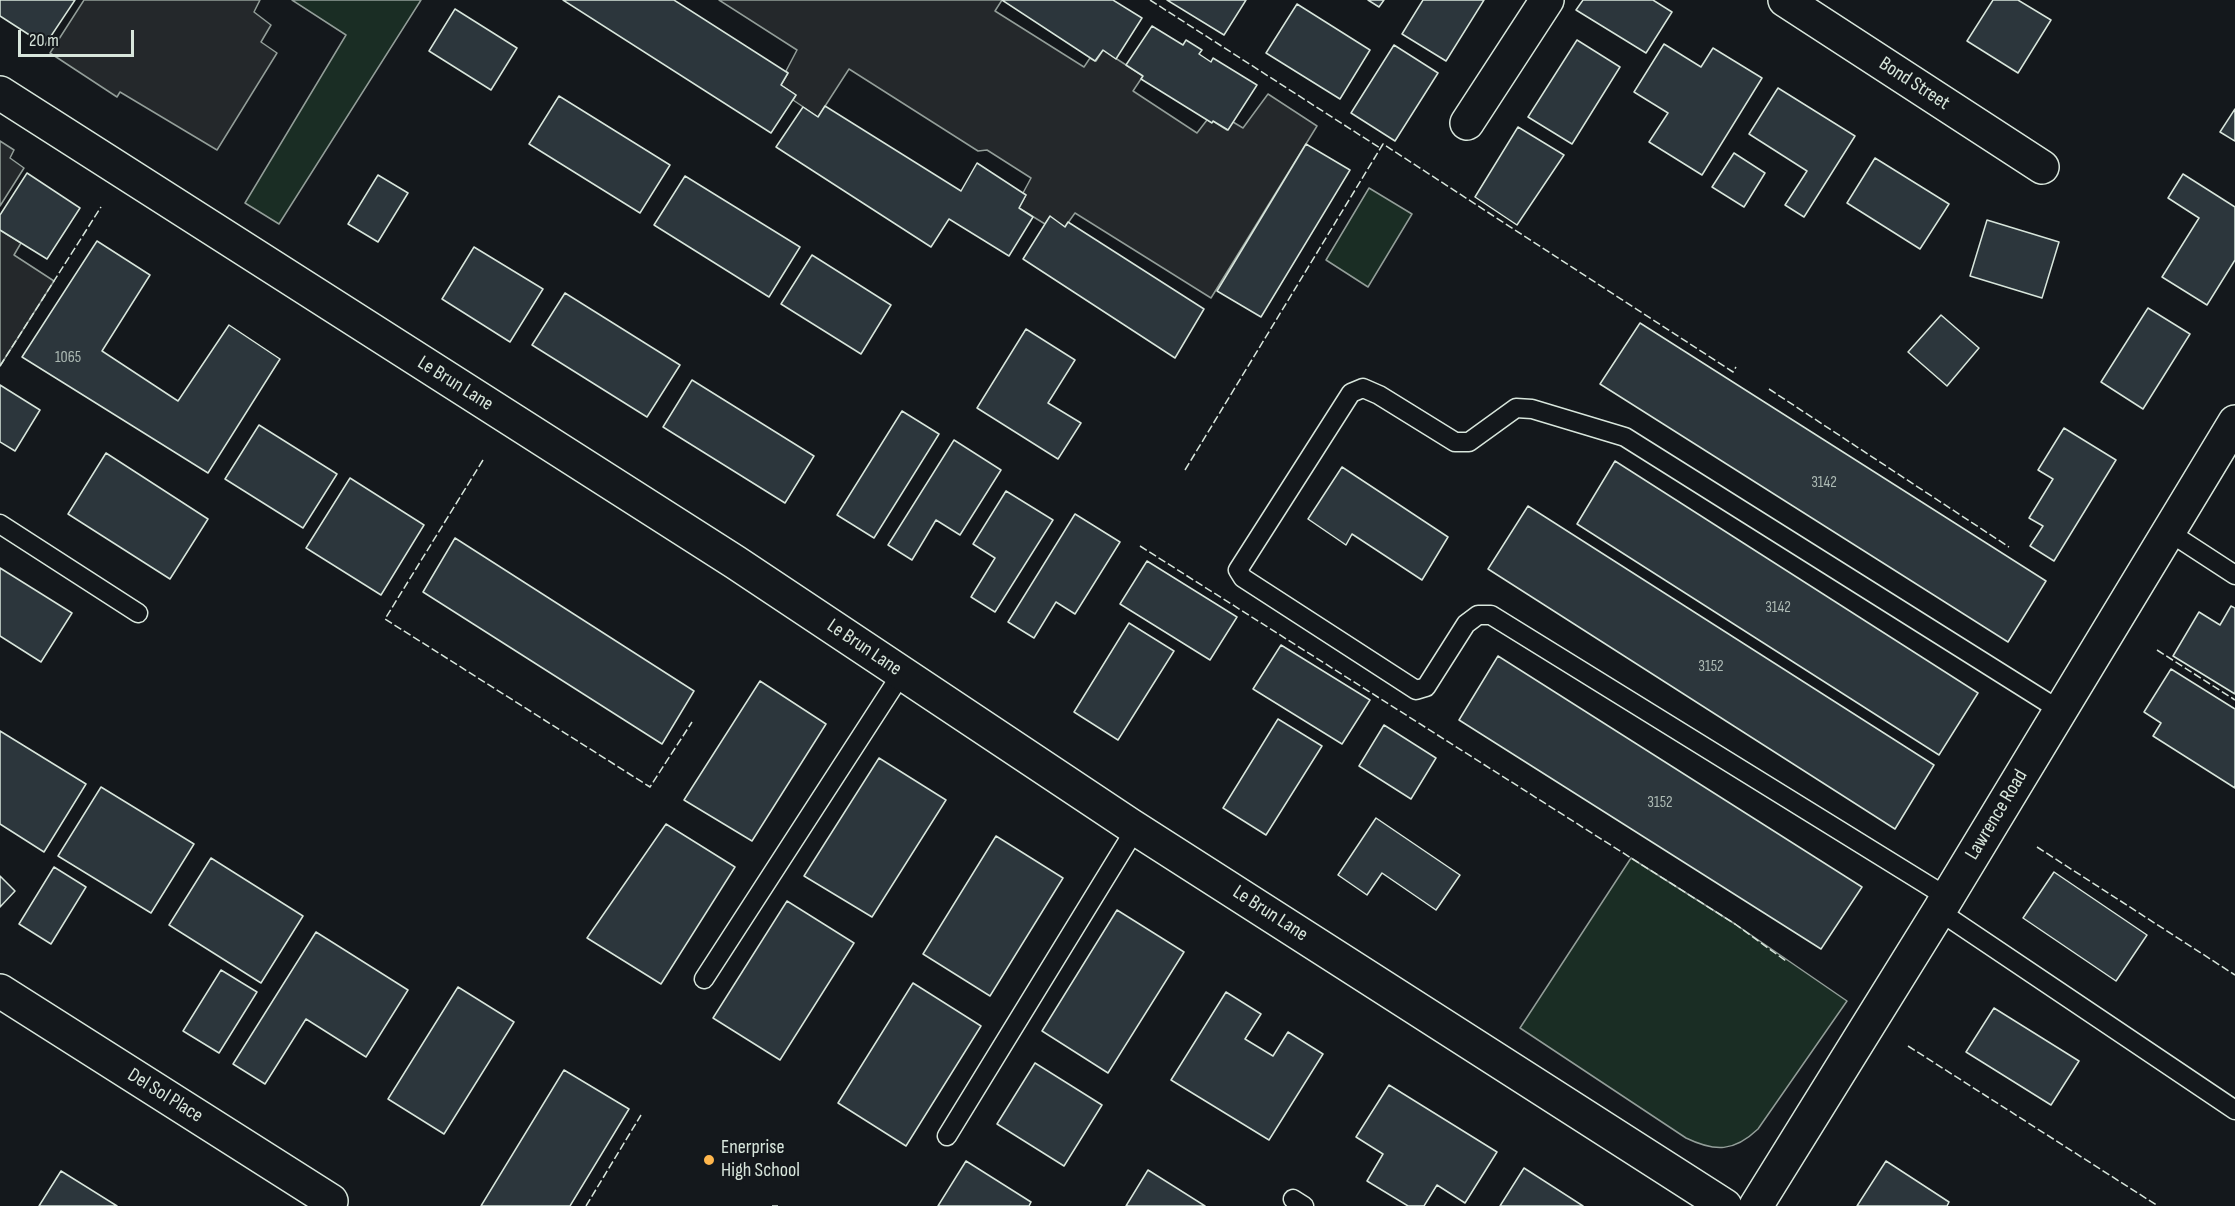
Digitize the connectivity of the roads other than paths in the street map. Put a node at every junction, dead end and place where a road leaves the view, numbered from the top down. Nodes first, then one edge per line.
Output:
1 (1547, 0) edge
2 (1785, 0) edge
3 (0, 93) edge
4 (1467, 123) dead end
5 (2042, 167) dead end
6 (2235, 422) edge
7 (0, 524) edge
8 (2169, 532) junction
9 (2235, 575) edge
10 (138, 613) dead end
11 (902, 673) junction
12 (2061, 711) junction
13 (1136, 828) junction
14 (1943, 904) junction
15 (704, 979) dead end
16 (0, 992) edge
17 (2235, 1110) edge
18 (947, 1136) dead end
19 (331, 1202) dead end
20 (1725, 1206) edge
21 (1756, 1206) edge

1 - 4 street
2 - 5 street, Bond Street
3 - 11 street, Le Brun Lane
6 - 8 street, Lawrence Road
7 - 10 lane
8 - 9 lane
8 - 12 street, Lawrence Road
11 - 13 street, Le Brun Lane
11 - 15 lane
12 - 14 street, Lawrence Road
12 - 14 lane
13 - 18 lane
13 - 20 street, Le Brun Lane
14 - 17 lane
14 - 21 street, Lawrence Road
16 - 19 street, Del Sol Place

